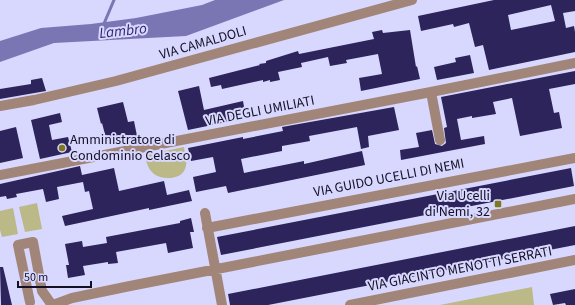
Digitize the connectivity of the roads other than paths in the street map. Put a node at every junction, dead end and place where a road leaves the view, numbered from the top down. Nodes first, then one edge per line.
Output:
1 (412, 0) edge
2 (575, 63) edge
3 (431, 92) junction
4 (0, 106) edge
5 (440, 140) dead end
6 (575, 158) edge
7 (0, 175) edge
8 (575, 199) edge
9 (205, 213) dead end
10 (208, 228) junction
11 (575, 260) edge
12 (216, 269) junction
13 (42, 291) junction
14 (56, 304) edge
15 (222, 305) edge
16 (350, 305) edge

1 - 4 street, VIA CAMALDOLI
2 - 3 street, VIA DEGLI UMILIATI
3 - 5 street
3 - 7 street, VIA DEGLI UMILIATI
6 - 10 street, VIA GUIDO UCELLI DI NEMI
8 - 12 street
9 - 10 street
10 - 12 street
11 - 16 street, VIA GIACINTO MENOTTI SERRATI
12 - 14 street
12 - 15 street
13 - 13 street
13 - 14 street

